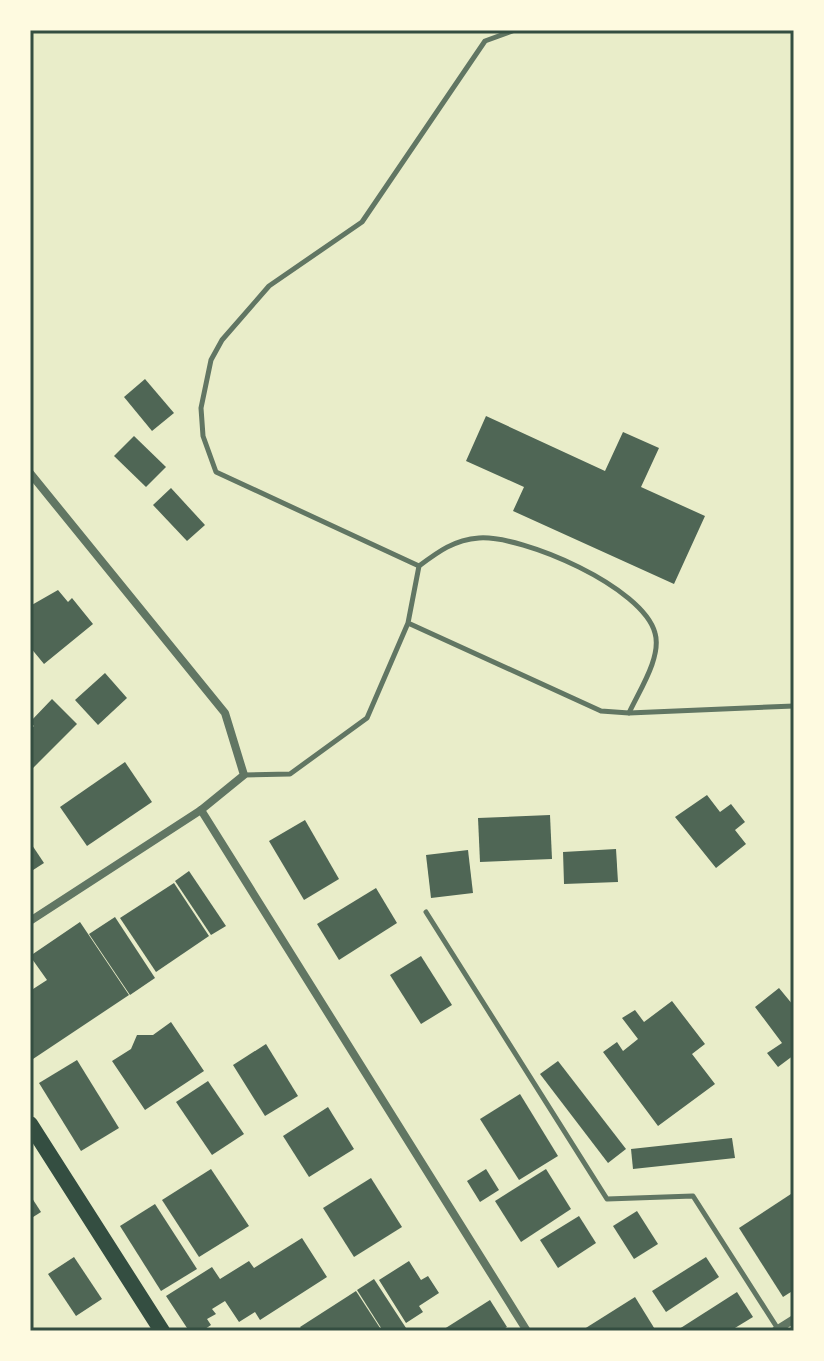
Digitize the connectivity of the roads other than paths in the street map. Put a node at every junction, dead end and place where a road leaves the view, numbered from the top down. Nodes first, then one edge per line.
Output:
1 (515, 30) edge
2 (30, 473) edge
3 (419, 566) junction
4 (408, 623) junction
5 (794, 706) edge
6 (629, 713) junction
7 (244, 775) junction
8 (201, 810) junction
9 (426, 912) dead end
10 (30, 921) edge
11 (30, 1124) edge
12 (794, 1319) edge
13 (777, 1330) edge
14 (162, 1331) edge
15 (527, 1331) edge

1 - 3 lane
2 - 7 street
3 - 4 lane
3 - 6 lane
4 - 6 lane
4 - 7 lane
5 - 6 lane
7 - 8 street
8 - 10 street
8 - 15 street
9 - 13 lane
11 - 14 main road
12 - 13 street

